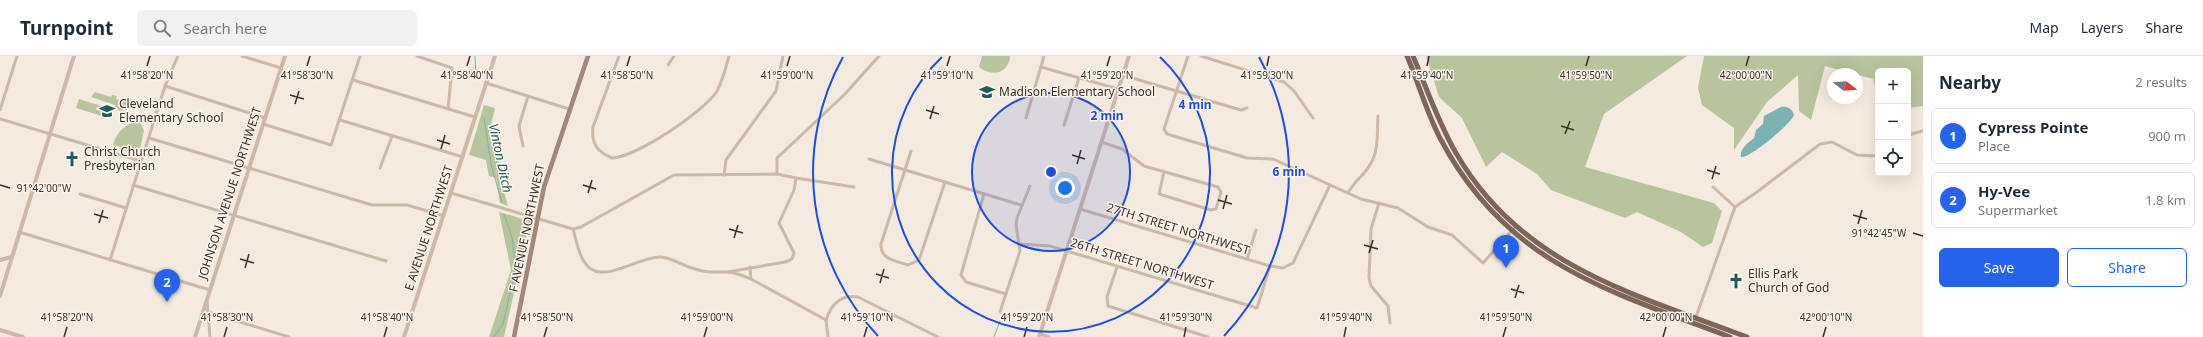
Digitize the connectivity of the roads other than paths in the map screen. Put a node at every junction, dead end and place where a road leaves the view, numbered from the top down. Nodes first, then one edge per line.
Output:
1 (17, 56) edge
2 (74, 56) edge
3 (178, 56) edge
4 (242, 56) edge
5 (285, 56) edge
6 (360, 56) edge
7 (417, 56) edge
8 (495, 56) edge
9 (588, 56) edge
10 (619, 56) edge
11 (674, 56) edge
12 (730, 56) edge
13 (783, 56) edge
14 (879, 56) edge
15 (1044, 56) edge
16 (1129, 56) edge
17 (1188, 56) edge
18 (1201, 56) edge
19 (1407, 56) edge
20 (1413, 56) edge
21 (668, 65) dead end
22 (1041, 67) junction
23 (281, 68) junction
24 (1122, 76) junction
25 (1079, 78) junction
26 (353, 80) junction
27 (486, 83) junction
28 (165, 86) junction
29 (1118, 89) junction
30 (1176, 92) junction
31 (528, 96) junction
32 (1247, 108) dead end
33 (448, 109) junction
34 (569, 109) junction
35 (0, 110) edge
36 (1378, 116) dead end
37 (475, 117) junction
38 (265, 118) junction
39 (1026, 118) dead end
40 (1314, 118) dead end
41 (0, 119) edge
42 (340, 120) junction
43 (263, 124) junction
44 (1064, 125) dead end
45 (1923, 131) edge
46 (49, 134) junction
47 (1911, 134) edge
48 (392, 136) junction
49 (148, 138) junction
50 (1101, 142) junction
51 (523, 146) dead end
52 (911, 151) dead end
53 (1875, 156) edge
54 (463, 157) junction
55 (868, 159) dead end
56 (141, 161) junction
57 (249, 168) junction
58 (380, 168) dead end
59 (905, 170) junction
60 (1164, 172) junction
61 (777, 174) junction
62 (724, 175) junction
63 (796, 178) junction
64 (945, 182) junction
65 (134, 185) junction
66 (1330, 185) junction
67 (1030, 186) dead end
68 (1713, 187) dead end
69 (854, 188) dead end
70 (451, 193) junction
71 (1348, 193) junction
72 (80, 194) dead end
73 (984, 194) junction
74 (1379, 203) junction
75 (1021, 204) junction
76 (1735, 207) junction
77 (126, 208) junction
78 (1080, 209) junction
79 (233, 215) junction
80 (444, 216) junction
81 (536, 220) junction
82 (1516, 226) junction
83 (573, 229) junction
84 (1256, 230) dead end
85 (1511, 231) junction
86 (19, 232) junction
87 (1020, 244) junction
88 (1066, 251) junction
89 (12, 257) junction
90 (1247, 259) junction
91 (0, 260) edge
92 (110, 260) junction
93 (386, 261) dead end
94 (1270, 266) junction
95 (750, 267) junction
96 (1117, 267) junction
97 (728, 272) junction
98 (751, 279) junction
99 (210, 290) junction
100 (1006, 294) junction
101 (0, 296) edge
102 (207, 300) junction
103 (208, 312) junction
104 (1000, 312) dead end
105 (1696, 317) junction
106 (826, 320) junction
107 (1390, 323) dead end
108 (0, 330) edge
109 (1039, 336) edge
110 (23, 337) edge
111 (195, 337) edge
112 (210, 337) edge
113 (289, 337) edge
114 (404, 337) edge
115 (514, 337) edge
116 (828, 337) edge
117 (938, 337) edge
118 (1049, 337) edge
119 (1208, 337) edge
120 (1730, 337) edge
121 (1747, 337) edge

1 - 35 street
2 - 46 street
3 - 28 street
4 - 23 street
5 - 23 street, JOHNSON AVENUE NORTHWEST
6 - 26 street
7 - 33 street
8 - 27 street, E AVENUE NORTHWEST
9 - 34 main road, F AVENUE NORTHWEST
10 - 12 street
11 - 21 street
13 - 62 street
14 - 61 street
15 - 22 street
16 - 24 street
17 - 30 street
18 - 40 street
19 - 85 main road
20 - 82 main road
22 - 25 street
22 - 39 street
23 - 38 street, JOHNSON AVENUE NORTHWEST
24 - 29 street
24 - 30 street
25 - 29 street
25 - 44 street
26 - 33 street
26 - 42 street
27 - 31 street
27 - 37 street, E AVENUE NORTHWEST
28 - 38 street
28 - 49 street
29 - 50 street
30 - 32 street
30 - 66 street
31 - 34 street
31 - 51 street
33 - 37 street
34 - 81 main road, F AVENUE NORTHWEST
36 - 71 street
37 - 54 street, E AVENUE NORTHWEST
38 - 43 street, JOHNSON AVENUE NORTHWEST
41 - 46 street
42 - 43 street
42 - 48 street
43 - 57 street, JOHNSON AVENUE NORTHWEST
45 - 47 street
46 - 56 street
46 - 86 street
48 - 54 street
48 - 58 street
49 - 56 street
49 - 57 street
50 - 60 street
50 - 78 street
52 - 59 street
53 - 76 street
54 - 70 street, E AVENUE NORTHWEST
55 - 59 street
56 - 65 street
57 - 79 street, JOHNSON AVENUE NORTHWEST
57 - 80 street
59 - 64 street
59 - 64 street
60 - 60 street
61 - 62 street
61 - 63 street
62 - 83 street
63 - 69 street
63 - 95 street
64 - 73 street
65 - 77 street
65 - 79 street
66 - 71 street
66 - 94 street, 27TH STREET NORTHWEST
67 - 75 street
68 - 76 street
70 - 80 street, E AVENUE NORTHWEST
70 - 81 street
71 - 74 street
72 - 77 street
73 - 75 street
73 - 100 street
74 - 85 street
74 - 107 street
75 - 87 street
76 - 105 street
77 - 92 street
78 - 88 street
78 - 90 street, 27TH STREET NORTHWEST
79 - 93 street
79 - 99 street, JOHNSON AVENUE NORTHWEST
80 - 114 street, E AVENUE NORTHWEST
81 - 83 street
81 - 115 main road, F AVENUE NORTHWEST
82 - 85 street
82 - 105 main road
83 - 97 street
84 - 90 street
85 - 120 main road
86 - 89 street
86 - 92 street
87 - 88 street, 26TH STREET NORTHWEST
87 - 100 street
88 - 96 street, 26TH STREET NORTHWEST
88 - 109 street
89 - 91 street
89 - 101 street
90 - 94 street, 27TH STREET NORTHWEST
92 - 99 street
94 - 96 street, 26TH STREET NORTHWEST
95 - 97 street
95 - 98 street
96 - 119 street
97 - 98 street
98 - 106 street
99 - 102 street, JOHNSON AVENUE NORTHWEST
100 - 104 street
102 - 103 street
102 - 111 street, JOHNSON AVENUE NORTHWEST
103 - 112 street
103 - 113 street
105 - 121 main road
106 - 116 street
106 - 117 street
108 - 110 street
109 - 118 street

